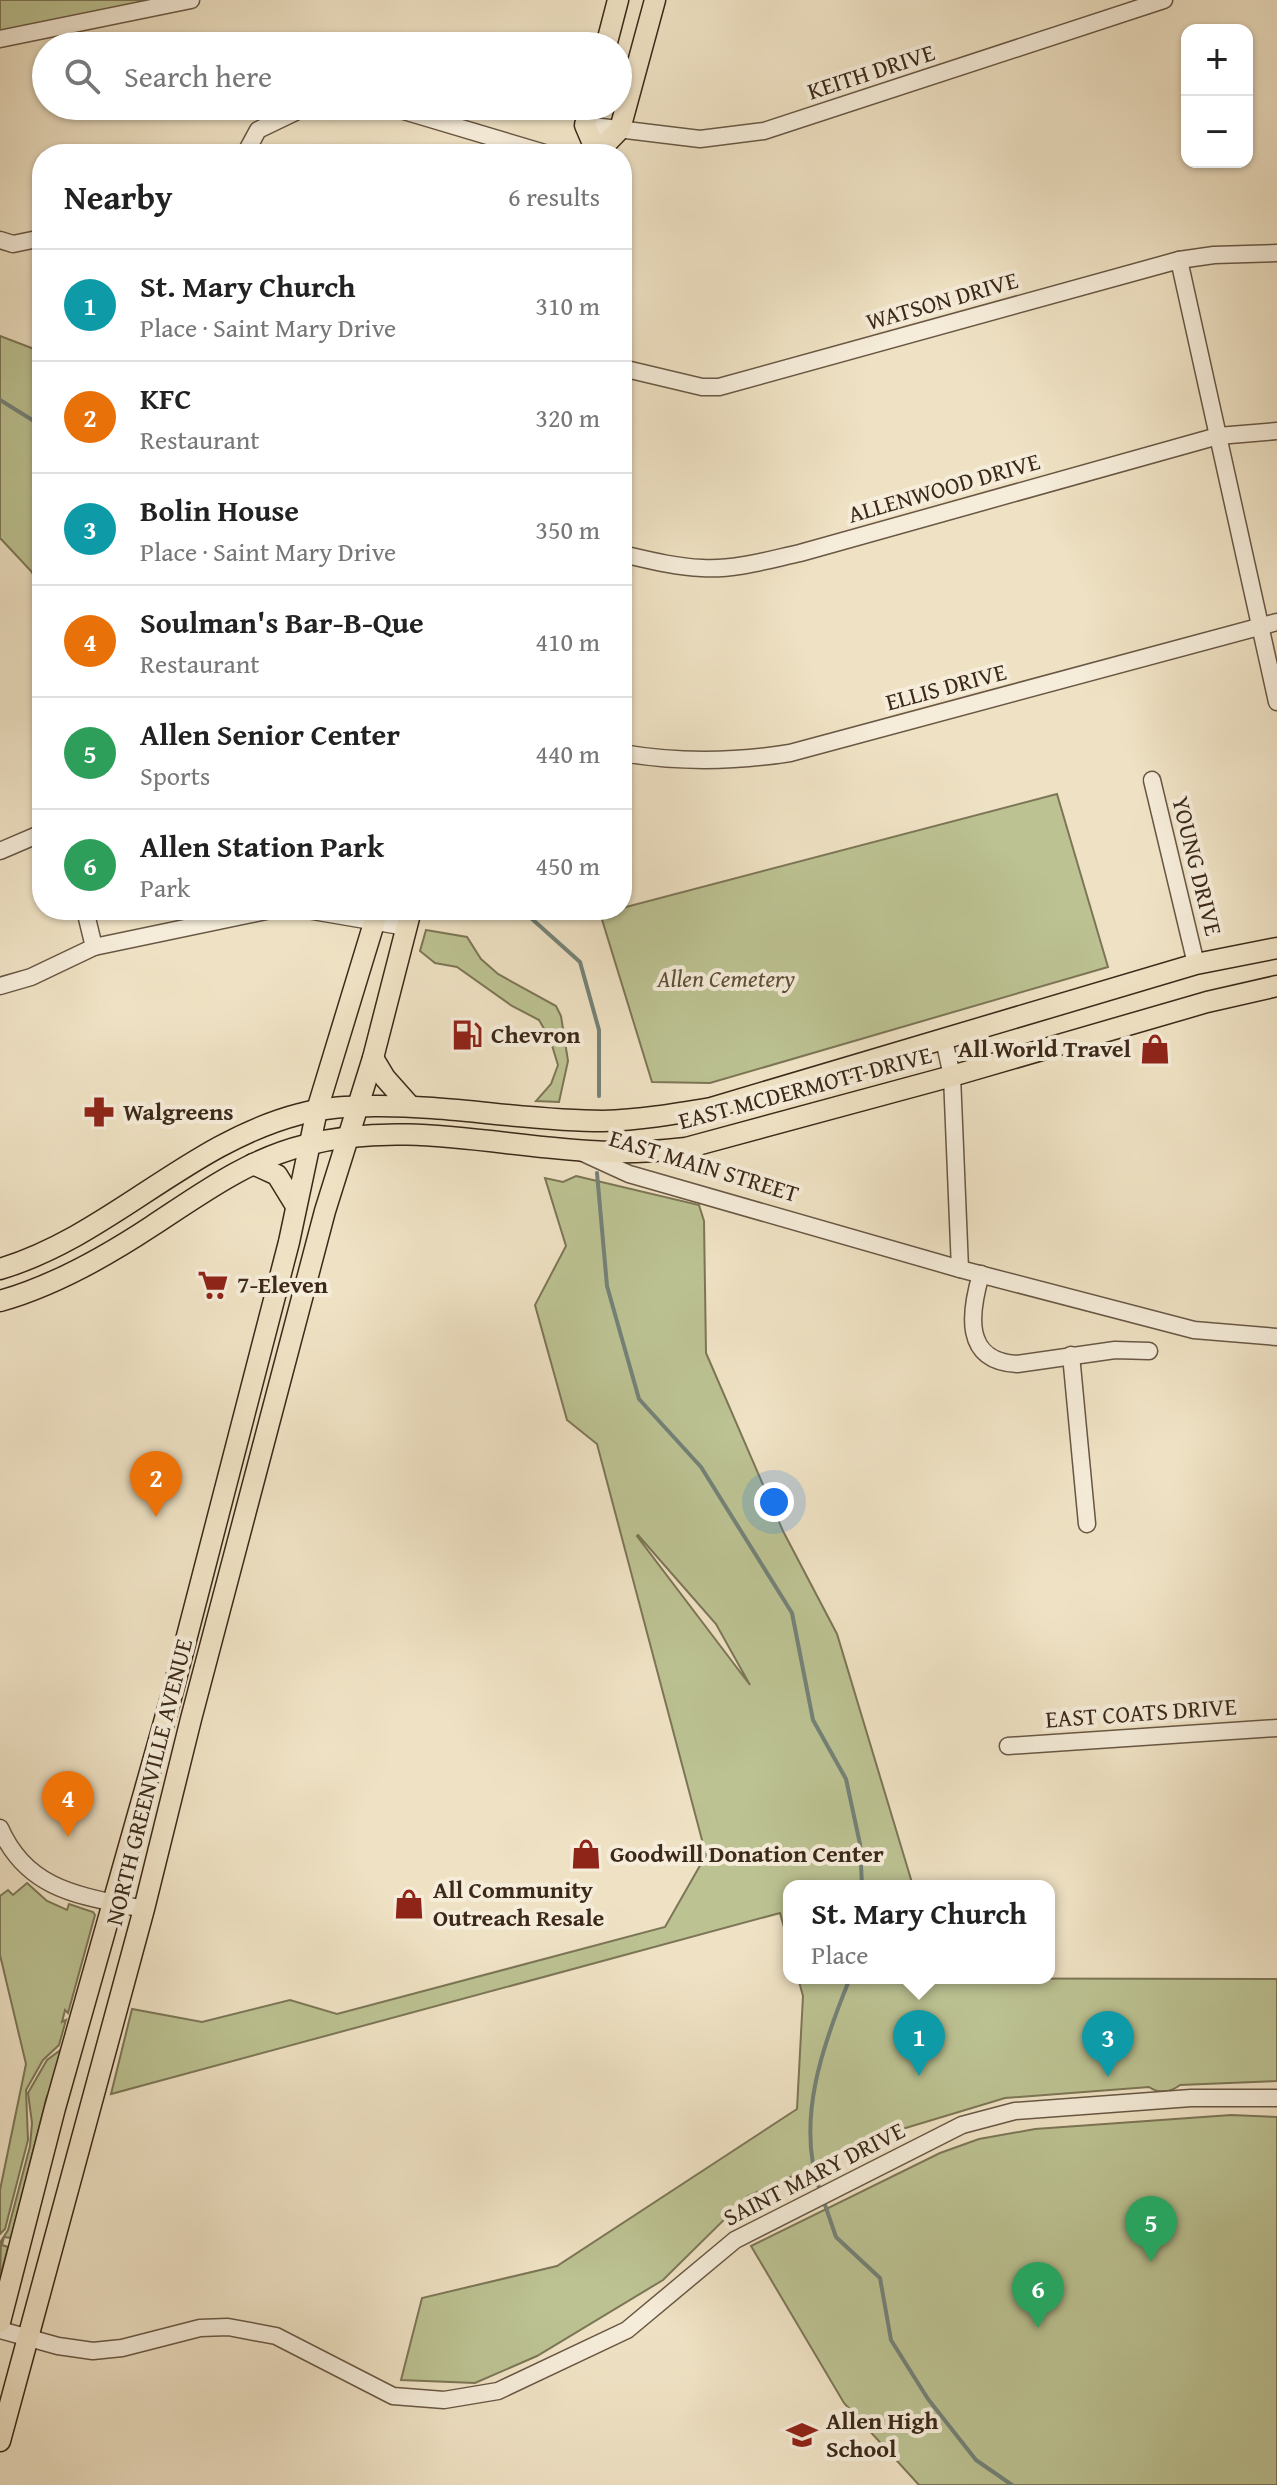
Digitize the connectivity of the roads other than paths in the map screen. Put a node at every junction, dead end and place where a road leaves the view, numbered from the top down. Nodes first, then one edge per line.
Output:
1 (191, 0) edge
2 (618, 0) edge
3 (655, 0) edge
4 (1164, 0) edge
5 (32, 32) edge
6 (34, 32) edge
7 (610, 32) edge
8 (0, 39) edge
9 (632, 85) edge
10 (279, 120) edge
11 (434, 120) edge
12 (589, 120) edge
13 (598, 120) edge
14 (622, 120) edge
15 (620, 129) junction
16 (250, 144) edge
17 (514, 144) edge
18 (594, 144) edge
19 (606, 144) edge
20 (0, 240) edge
21 (32, 240) edge
22 (1277, 253) edge
23 (1179, 260) junction
24 (632, 370) edge
25 (1277, 431) edge
26 (1218, 436) junction
27 (632, 556) edge
28 (1269, 623) edge
29 (1277, 702) edge
30 (632, 755) edge
31 (1152, 780) dead end
32 (32, 837) edge
33 (0, 851) edge
34 (87, 920) edge
35 (223, 920) edge
36 (374, 920) edge
37 (408, 920) edge
38 (94, 947) junction
39 (1277, 948) edge
40 (1196, 964) junction
41 (0, 986) edge
42 (1277, 986) edge
43 (944, 1040) junction
44 (373, 1058) junction
45 (952, 1076) junction
46 (409, 1105) junction
47 (358, 1107) junction
48 (317, 1110) junction
49 (601, 1121) joint
50 (349, 1137) junction
51 (310, 1144) junction
52 (574, 1149) junction
53 (253, 1164) junction
54 (296, 1206) junction
55 (64, 1244) junction
56 (0, 1269) edge
57 (960, 1269) junction
58 (78, 1270) junction
59 (981, 1274) junction
60 (0, 1301) edge
61 (1277, 1337) edge
62 (1149, 1351) dead end
63 (1071, 1355) junction
64 (1087, 1524) dead end
65 (1277, 1728) edge
66 (1008, 1746) dead end
67 (0, 1828) edge
68 (112, 1902) junction
69 (144, 1909) junction
70 (1277, 2098) edge
71 (0, 2322) edge
72 (0, 2330) edge
73 (28, 2337) junction
74 (0, 2441) edge

1 - 6 street
2 - 7 main road
3 - 9 main road
4 - 15 street, KEITH DRIVE
5 - 8 street
10 - 16 street
11 - 17 street
12 - 18 main road
13 - 15 street, KEITH DRIVE
14 - 15 main road
15 - 19 main road
20 - 21 street
22 - 23 street, WATSON DRIVE
23 - 24 street, WATSON DRIVE
23 - 26 street
25 - 26 street, ALLENWOOD DRIVE
26 - 27 street, ALLENWOOD DRIVE
26 - 28 street
28 - 29 street
28 - 30 street, ELLIS DRIVE
31 - 40 street, YOUNG DRIVE
32 - 33 street
34 - 38 street
35 - 38 street
36 - 48 main road, NORTH GREENVILLE AVENUE
37 - 44 main road, NORTH GREENVILLE AVENUE
38 - 41 street
39 - 40 main road, EAST MCDERMOTT DRIVE
40 - 43 main road, EAST MCDERMOTT DRIVE
42 - 45 main road, EAST MCDERMOTT DRIVE
43 - 45 street
43 - 49 main road, EAST MCDERMOTT DRIVE
44 - 46 main road
44 - 47 main road, NORTH GREENVILLE AVENUE
45 - 52 main road, EAST MCDERMOTT DRIVE
45 - 57 street
46 - 47 main road, EAST MAIN STREET
46 - 49 main road, EAST MAIN STREET
47 - 48 main road, EAST MAIN STREET
47 - 50 main road, NORTH GREENVILLE AVENUE
48 - 51 main road, NORTH GREENVILLE AVENUE
48 - 55 main road, EAST MAIN STREET
50 - 51 main road, EAST MAIN STREET
50 - 52 main road, EAST MAIN STREET
50 - 69 main road, NORTH GREENVILLE AVENUE
51 - 53 main road, EAST MAIN STREET
51 - 54 main road, NORTH GREENVILLE AVENUE
52 - 57 street, EAST MAIN STREET
53 - 54 main road
53 - 58 main road, EAST MAIN STREET
54 - 68 main road, NORTH GREENVILLE AVENUE
55 - 56 main road, EAST MAIN STREET
55 - 58 main road
57 - 59 street, EAST MAIN STREET
58 - 60 main road, EAST MAIN STREET
59 - 61 street, EAST MAIN STREET
59 - 63 street
62 - 63 street
63 - 64 street
65 - 66 street, EAST COATS DRIVE
67 - 68 street
68 - 69 street
68 - 71 main road, NORTH GREENVILLE AVENUE
69 - 73 main road, NORTH GREENVILLE AVENUE
70 - 73 street, SAINT MARY DRIVE
72 - 73 street, SAINT MARY DRIVE
73 - 74 main road, NORTH GREENVILLE AVENUE

